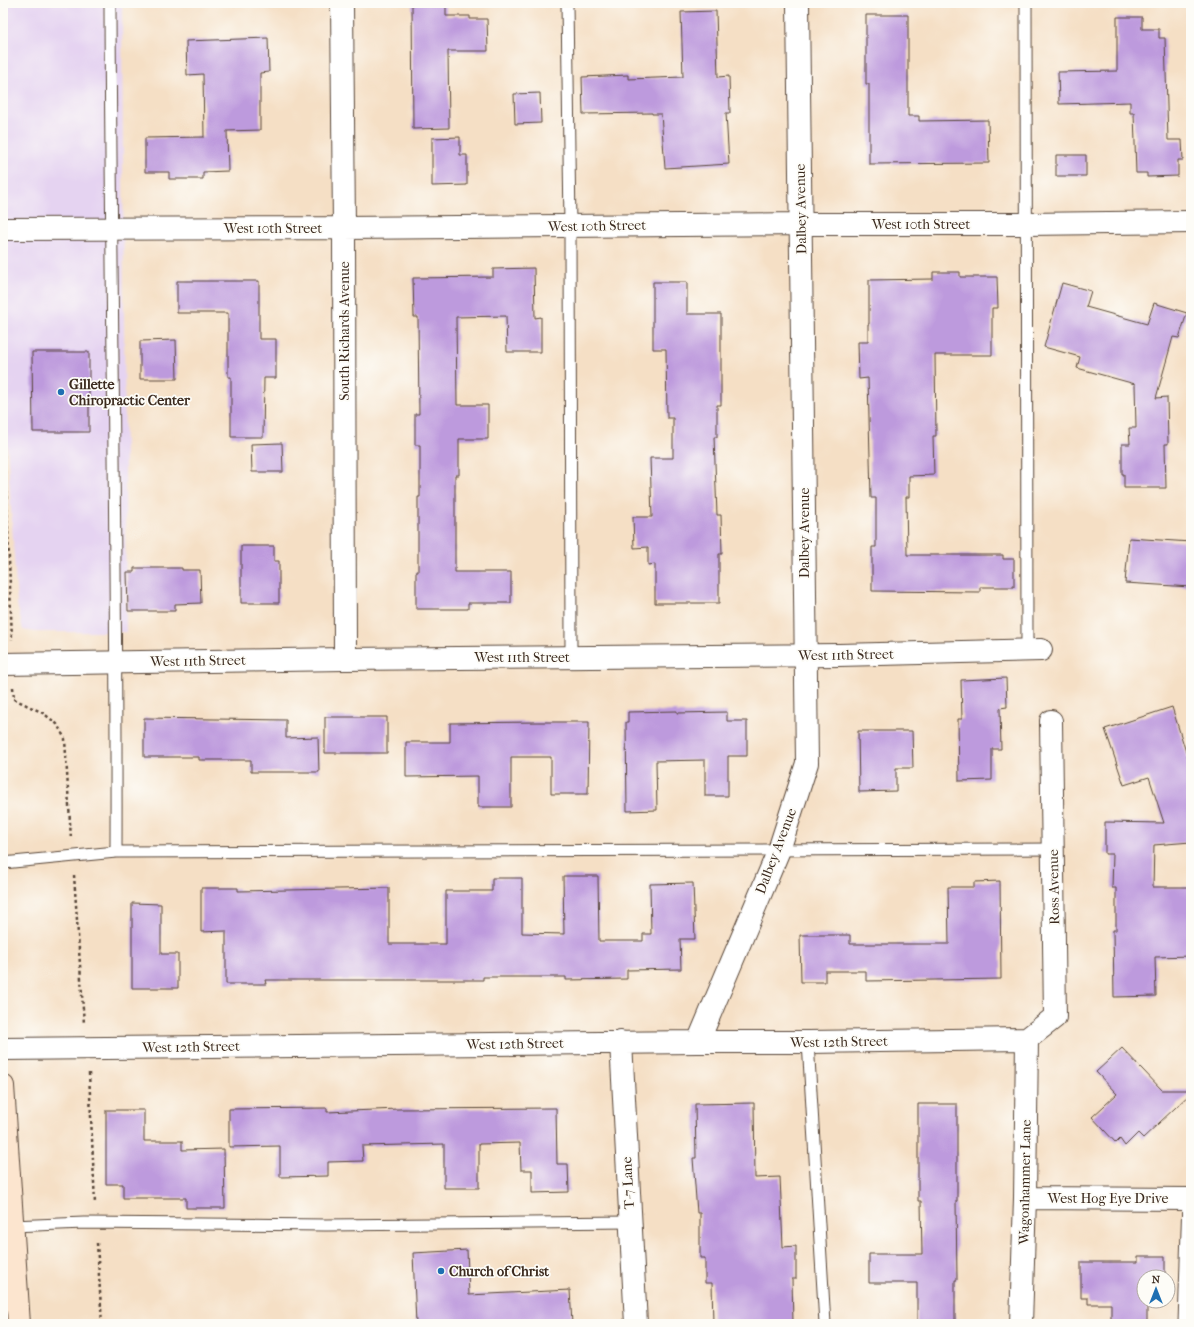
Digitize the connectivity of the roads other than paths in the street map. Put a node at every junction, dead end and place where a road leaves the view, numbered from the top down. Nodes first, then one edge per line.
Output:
1 (110, 3) edge
2 (342, 3) edge
3 (567, 3) edge
4 (798, 3) edge
5 (1026, 3) edge
6 (1191, 222) edge
7 (802, 224) junction
8 (1026, 224) junction
9 (570, 226) junction
10 (111, 228) junction
11 (344, 228) junction
12 (3, 229) edge
13 (1034, 650) joint
14 (806, 656) junction
15 (571, 657) junction
16 (345, 658) junction
17 (116, 663) junction
18 (3, 664) edge
19 (1052, 721) dead end
20 (1053, 849) junction
21 (778, 850) junction
22 (116, 852) junction
23 (3, 863) edge
24 (1027, 1039) junction
25 (621, 1042) junction
26 (698, 1042) junction
27 (808, 1042) junction
28 (3, 1049) edge
29 (3, 1086) edge
30 (5, 1150) edge
31 (1025, 1198) junction
32 (1190, 1199) edge
33 (630, 1222) junction
34 (12, 1226) junction
35 (19, 1324) edge
36 (636, 1324) edge
37 (825, 1324) edge
38 (1021, 1324) edge
39 (1184, 1324) edge

1 - 10 lane
2 - 11 street, South Richards Avenue
3 - 9 lane
4 - 7 street, Dalbey Avenue
5 - 8 lane
6 - 8 street, West 10th Street
7 - 8 street, West 10th Street
7 - 9 street, West 10th Street
7 - 14 street, Dalbey Avenue
8 - 13 lane
9 - 11 street, West 10th Street
9 - 15 lane
10 - 11 street, West 10th Street
10 - 12 street, West 10th Street
10 - 17 lane
11 - 16 street, South Richards Avenue
13 - 14 street, West 11th Street
14 - 15 street, West 11th Street
14 - 21 street, Dalbey Avenue
15 - 16 street, West 11th Street
16 - 17 street, West 11th Street
17 - 18 street, West 11th Street
17 - 22 lane
19 - 20 street, Ross Avenue
20 - 21 lane
20 - 24 street, Ross Avenue
21 - 22 lane
21 - 26 street, Dalbey Avenue
22 - 23 lane
24 - 27 street, West 12th Street
24 - 31 street, Wagonhammer Lane
25 - 26 street, West 12th Street
25 - 28 street, West 12th Street
25 - 33 street, T-7 Lane
26 - 27 street, West 12th Street
27 - 37 lane
29 - 30 main road
30 - 34 main road
31 - 32 street, West Hog Eye Drive
31 - 38 street, Wagonhammer Lane
32 - 39 lane
33 - 34 lane
33 - 36 street, T-7 Lane
34 - 35 main road

